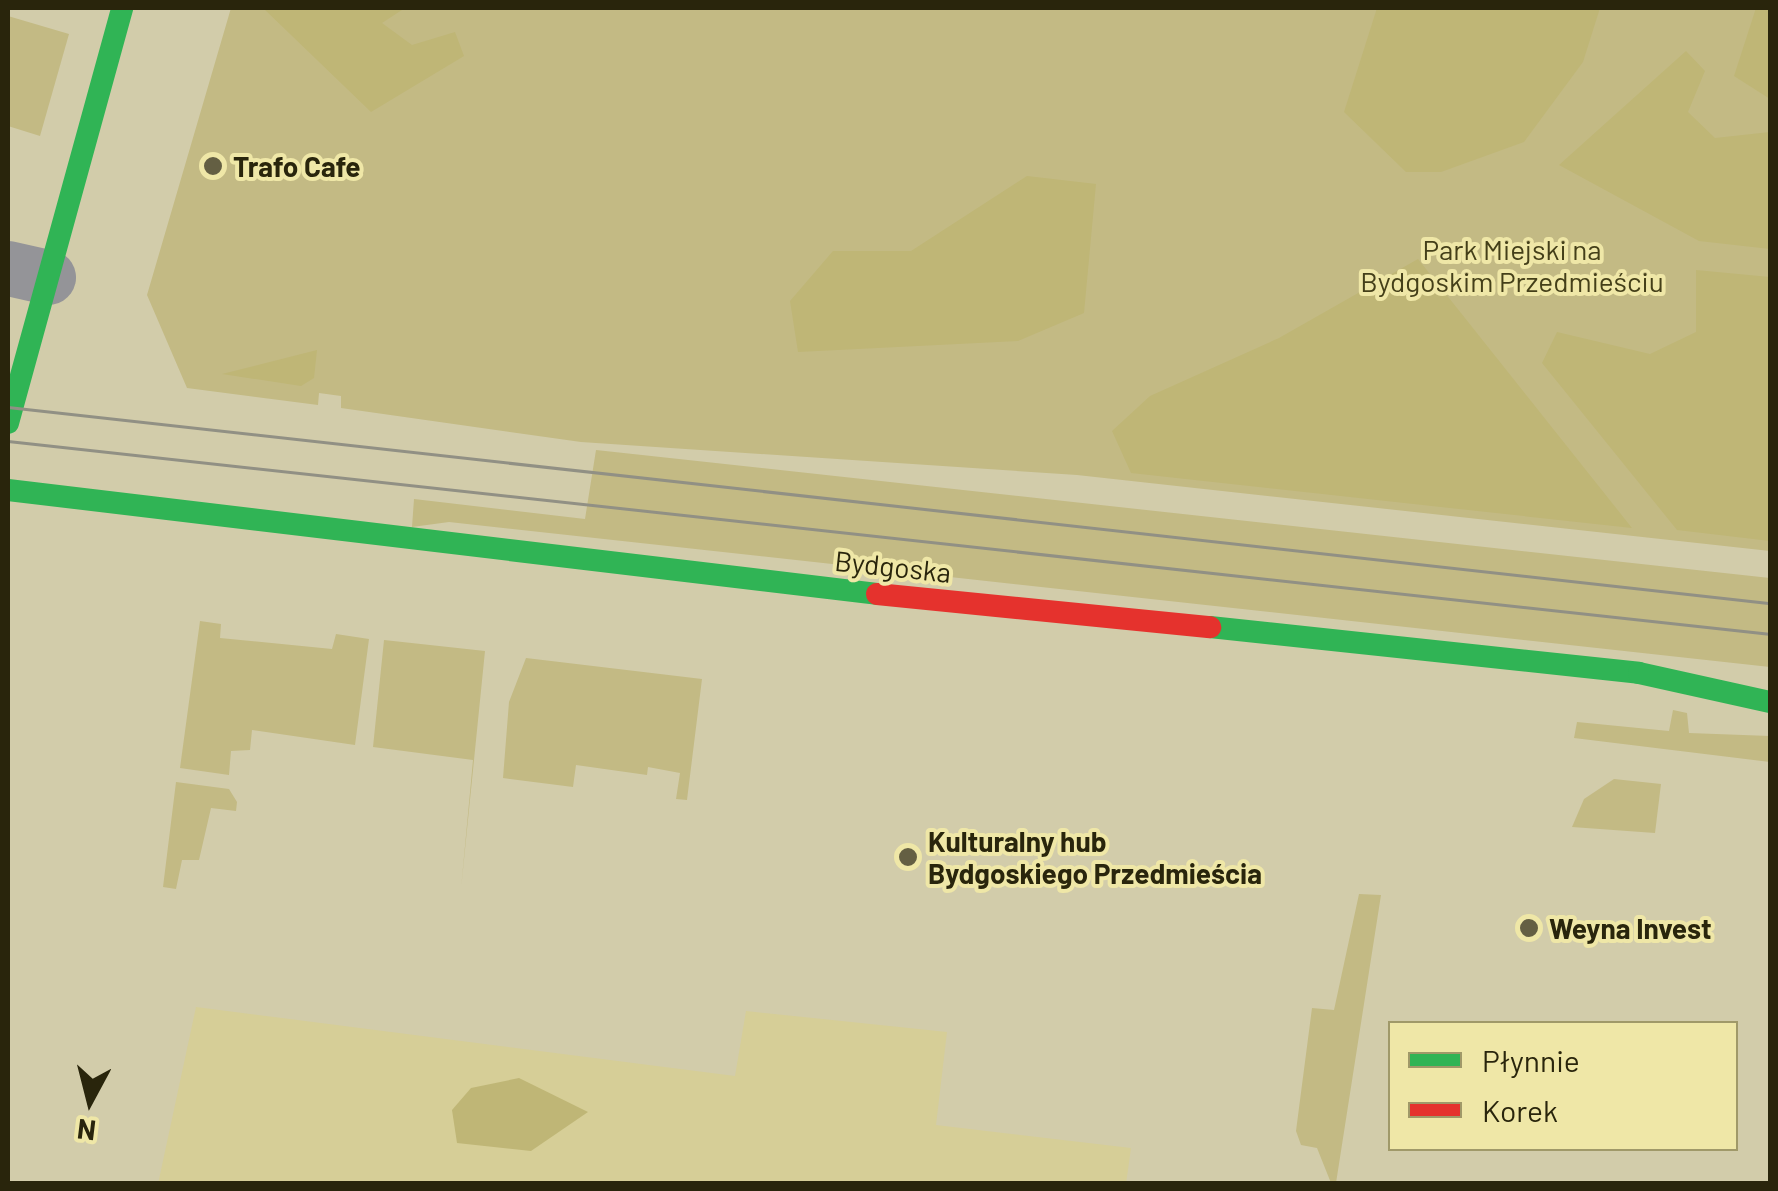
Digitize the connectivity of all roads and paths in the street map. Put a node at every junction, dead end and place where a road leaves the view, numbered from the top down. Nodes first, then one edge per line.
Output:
1 (122, 8) edge
2 (28, 273) edge
3 (8, 423) edge
4 (8, 490) edge
5 (1770, 702) edge

1 - 2 street
2 - 3 street
4 - 5 street, Bydgoska

